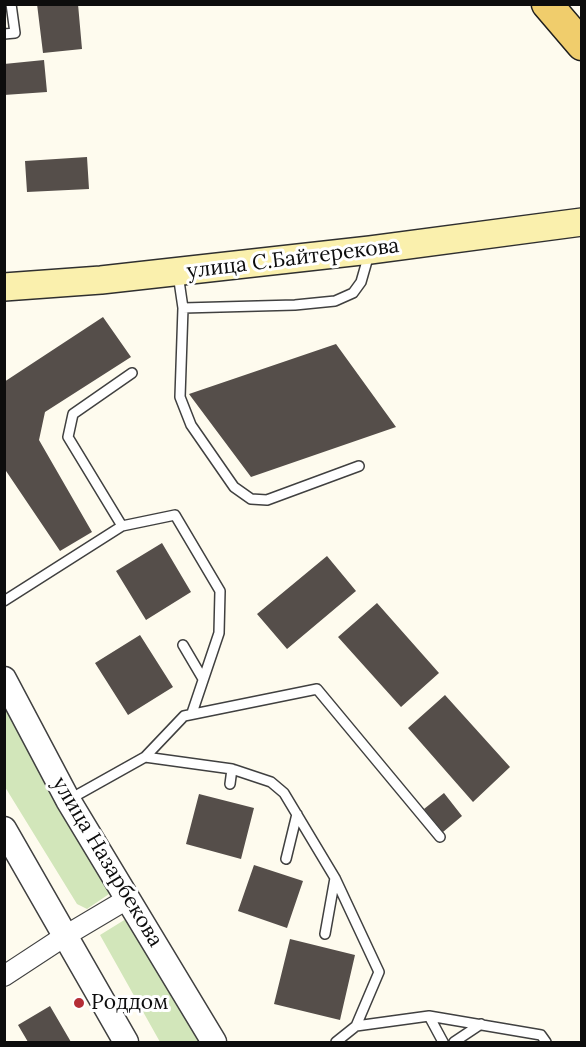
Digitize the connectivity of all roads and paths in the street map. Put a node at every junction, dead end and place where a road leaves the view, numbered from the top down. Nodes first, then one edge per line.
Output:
1 (11, 4) edge
2 (547, 4) edge
3 (4, 34) edge
4 (582, 45) edge
5 (582, 222) edge
6 (370, 250) junction
7 (178, 272) junction
8 (4, 287) edge
9 (183, 308) junction
10 (132, 374) dead end
11 (359, 466) dead end
12 (122, 526) junction
13 (4, 601) edge
14 (183, 645) dead end
15 (4, 679) edge
16 (203, 679) junction
17 (192, 713) junction
18 (145, 757) junction
19 (232, 769) junction
20 (230, 784) dead end
21 (68, 800) junction
22 (297, 814) junction
23 (4, 829) edge
24 (440, 837) dead end
25 (286, 860) dead end
26 (335, 878) junction
27 (129, 898) junction
28 (325, 934) dead end
29 (65, 936) junction
30 (4, 976) edge
31 (429, 1016) junction
32 (481, 1024) junction
33 (356, 1026) junction
34 (126, 1042) edge
35 (214, 1042) edge
36 (336, 1042) edge
37 (443, 1042) edge
38 (454, 1042) edge
39 (546, 1042) edge

1 - 3 lane
2 - 4 main road
5 - 6 main road, улица С.Байтерекова
6 - 7 main road, улица С.Байтерекова
6 - 9 lane
7 - 8 main road, улица С.Байтерекова
7 - 9 lane
9 - 11 lane
10 - 12 lane
12 - 13 lane
12 - 16 lane
14 - 16 lane
15 - 21 street, улица Назарбекова
16 - 17 lane
17 - 18 lane
17 - 24 lane
18 - 19 lane
18 - 21 lane
19 - 20 lane
19 - 22 lane
21 - 27 street, улица Назарбекова
22 - 25 lane
22 - 26 lane
23 - 29 street
26 - 28 lane
26 - 33 lane
27 - 29 street
27 - 35 street, улица Назарбекова
29 - 30 street
29 - 34 street
31 - 32 lane
31 - 33 lane
31 - 37 lane
32 - 38 lane
32 - 39 lane
33 - 36 lane

